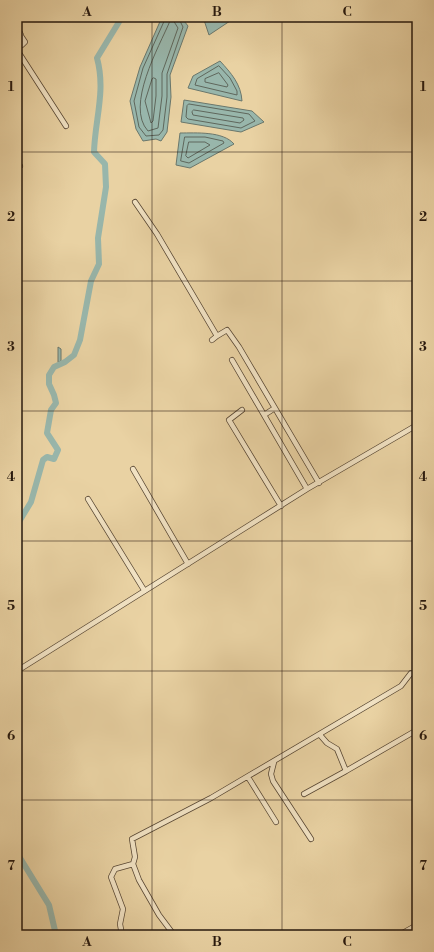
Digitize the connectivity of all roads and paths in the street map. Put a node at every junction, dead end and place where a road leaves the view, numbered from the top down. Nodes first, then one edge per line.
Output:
1 (17, 27) edge
2 (19, 37) edge
3 (22, 45) dead end
4 (17, 50) edge
5 (417, 66) edge
6 (416, 78) edge
7 (66, 126) dead end
8 (135, 202) dead end
9 (217, 336) junction
10 (212, 340) dead end
11 (232, 360) dead end
12 (275, 408) junction
13 (242, 410) dead end
14 (264, 415) junction
15 (417, 424) edge
16 (133, 469) dead end
17 (319, 483) junction
18 (307, 489) junction
19 (88, 499) dead end
20 (281, 506) junction
21 (188, 564) junction
22 (144, 590) junction
23 (17, 671) edge
24 (417, 673) edge
25 (417, 730) edge
26 (320, 735) junction
27 (274, 762) junction
28 (346, 771) junction
29 (248, 777) junction
30 (304, 794) dead end
31 (276, 822) dead end
32 (311, 839) dead end
33 (133, 864) junction
34 (417, 925) edge
35 (122, 935) edge
36 (174, 935) edge
37 (401, 935) edge

1 - 2 street
2 - 3 street
4 - 7 street
5 - 6 street
8 - 9 street
9 - 10 street
9 - 12 street
11 - 14 street
12 - 14 street
12 - 17 street
13 - 20 street
14 - 18 street
15 - 17 street
16 - 21 street
17 - 18 street
18 - 20 street
19 - 22 street
20 - 21 street
21 - 22 street
22 - 23 street
24 - 26 street
25 - 28 street
26 - 27 street
26 - 28 street
27 - 29 street
27 - 32 street
28 - 30 street
29 - 31 street
29 - 33 street
33 - 35 street
33 - 36 street
34 - 37 street

